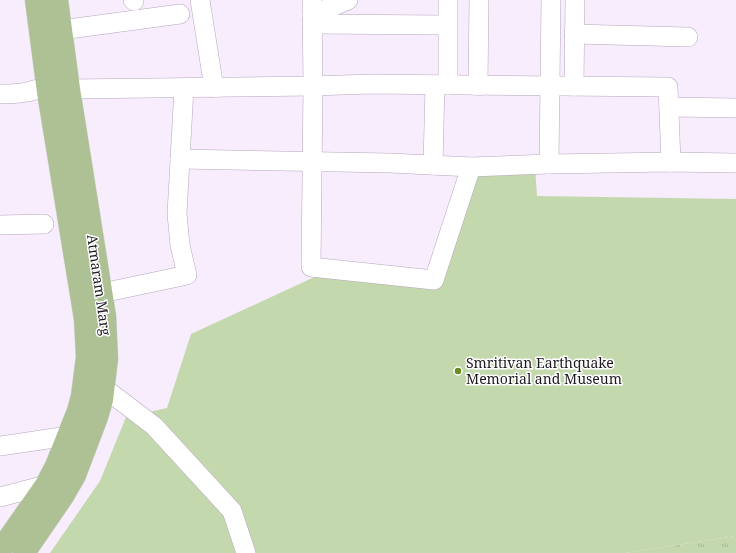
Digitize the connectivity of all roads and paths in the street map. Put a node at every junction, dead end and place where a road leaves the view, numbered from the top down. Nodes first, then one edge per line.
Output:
1 (36, 0) edge
2 (57, 0) edge
3 (200, 0) edge
4 (348, 0) edge
5 (448, 0) edge
6 (479, 0) edge
7 (551, 0) edge
8 (575, 0) edge
9 (312, 13) edge
10 (180, 14) dead end
11 (447, 25) junction
12 (61, 30) junction
13 (574, 34) junction
14 (688, 37) dead end
15 (48, 85) junction
16 (441, 85) junction
17 (313, 86) junction
18 (478, 86) junction
19 (550, 86) junction
20 (574, 86) junction
21 (184, 88) junction
22 (214, 88) junction
23 (69, 89) junction
24 (0, 94) edge
25 (669, 107) junction
26 (736, 108) edge
27 (180, 158) junction
28 (312, 162) junction
29 (671, 162) junction
30 (736, 163) edge
31 (549, 164) junction
32 (433, 165) junction
33 (471, 167) junction
34 (44, 224) dead end
35 (0, 225) edge
36 (102, 293) junction
37 (104, 388) junction
38 (68, 436) junction
39 (0, 446) edge
40 (46, 485) junction
41 (0, 497) edge
42 (0, 551) edge
43 (24, 553) edge
44 (246, 553) edge

1 - 15 main road, Atmaram Marg
2 - 12 main road, Atmaram Marg
3 - 22 street
4 - 9 street
5 - 11 street
6 - 18 street
7 - 19 street
8 - 13 street
9 - 11 street
9 - 17 street
10 - 12 street
11 - 16 street
12 - 23 main road, Atmaram Marg
13 - 14 street
13 - 20 street
15 - 24 street
15 - 38 main road, Atmaram Marg
16 - 17 street
16 - 18 street
16 - 32 street
17 - 22 street
17 - 28 street
18 - 19 street
19 - 20 street
19 - 31 street
20 - 25 street
21 - 22 street
21 - 23 street
21 - 27 street
23 - 36 main road, Atmaram Marg
25 - 26 street
25 - 29 street
27 - 28 street
27 - 36 street
28 - 32 street
28 - 33 street
29 - 30 street
29 - 31 street
31 - 33 street
32 - 33 street
34 - 35 street
36 - 37 main road, Atmaram Marg
37 - 43 main road, Atmaram Marg
37 - 44 street
38 - 39 street
38 - 40 main road, Atmaram Marg
40 - 41 street
40 - 42 main road, Atmaram Marg

